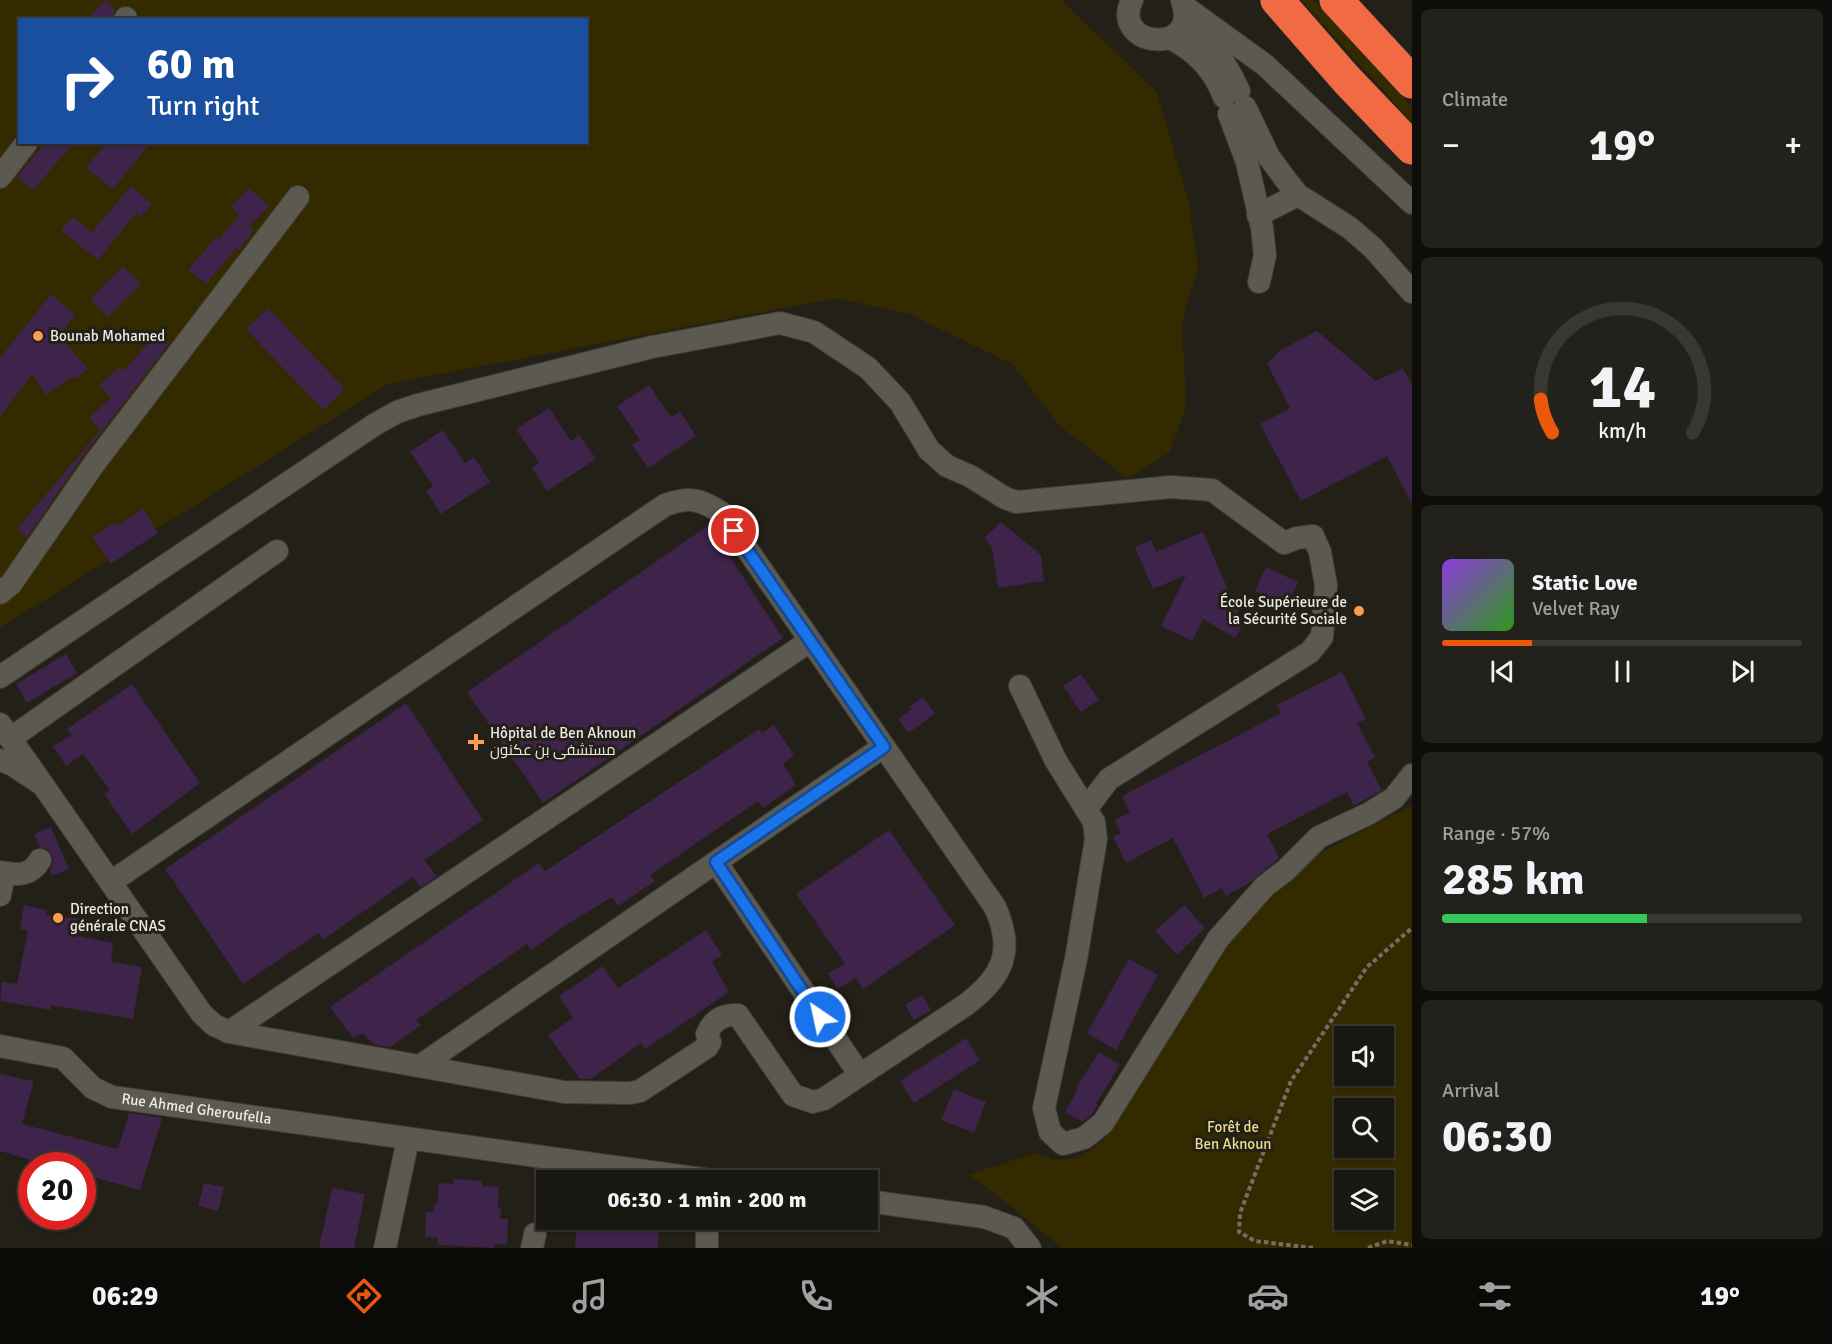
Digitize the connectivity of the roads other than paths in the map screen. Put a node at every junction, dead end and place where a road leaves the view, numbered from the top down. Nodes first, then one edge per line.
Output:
1 (1132, 0) edge
2 (1260, 0) edge
3 (1277, 0) edge
4 (1336, 0) edge
5 (1184, 8) edge
6 (1170, 38) junction
7 (1346, 79) junction
8 (1412, 82) edge
9 (1234, 102) junction
10 (25, 144) edge
11 (1412, 148) edge
12 (0, 177) edge
13 (1298, 195) junction
14 (298, 197) dead end
15 (1412, 203) edge
16 (1258, 215) junction
17 (1258, 282) dead end
18 (1412, 292) edge
19 (277, 551) dead end
20 (0, 593) edge
21 (810, 641) junction
22 (0, 677) edge
23 (1020, 686) dead end
24 (5, 731) edge
25 (884, 747) junction
26 (0, 760) edge
27 (1412, 774) edge
28 (43, 785) junction
29 (1086, 809) junction
30 (40, 860) dead end
31 (716, 862) junction
32 (2, 872) edge
33 (111, 882) junction
34 (0, 895) edge
35 (229, 1032) junction
36 (0, 1046) edge
37 (420, 1066) junction
38 (860, 1075) junction
39 (408, 1139) junction
40 (635, 1170) edge
41 (878, 1203) edge
42 (707, 1230) edge
43 (386, 1248) edge
44 (707, 1248) edge
45 (1030, 1248) edge

1 - 6 street
2 - 7 highway
3 - 7 highway
4 - 8 highway
5 - 6 street
5 - 9 street
5 - 15 street
6 - 9 street
7 - 11 highway
9 - 13 street
9 - 16 street
10 - 12 street
13 - 16 street
13 - 18 street
14 - 20 street
16 - 17 street
19 - 24 street
21 - 25 street
21 - 33 street
21 - 35 street
22 - 29 street
23 - 29 street
24 - 28 street
25 - 31 street
25 - 38 street
26 - 28 street
27 - 29 street
28 - 33 street
30 - 32 street
31 - 37 street
31 - 38 street
32 - 34 street
33 - 35 street
35 - 37 street
36 - 39 street, Rue Ahmed Gheroufella
37 - 38 street
39 - 40 street, Rue Ahmed Gheroufella
39 - 43 street
41 - 45 street
42 - 44 street

